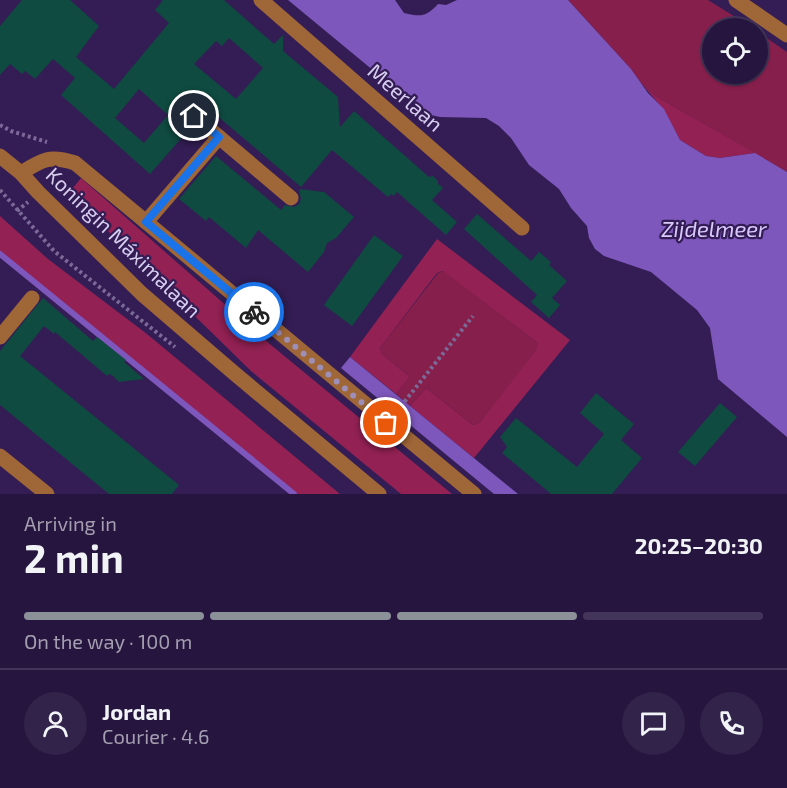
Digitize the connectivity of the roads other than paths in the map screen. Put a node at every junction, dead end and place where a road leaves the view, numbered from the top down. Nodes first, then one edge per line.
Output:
1 (261, 0) edge
2 (736, 0) edge
3 (787, 35) edge
4 (194, 116) dead end
5 (219, 137) junction
6 (2, 154) edge
7 (21, 173) junction
8 (291, 198) dead end
9 (146, 222) junction
10 (522, 228) dead end
11 (32, 298) dead end
12 (0, 338) edge
13 (0, 456) edge
14 (47, 494) edge
15 (379, 494) edge
16 (474, 494) edge

1 - 10 street, Meerlaan
2 - 3 street
4 - 5 street
5 - 8 street
5 - 9 street
6 - 7 street, Koningin Máximalaan
7 - 9 street
7 - 15 street, Koningin Máximalaan
9 - 16 street
11 - 12 street
13 - 14 street

